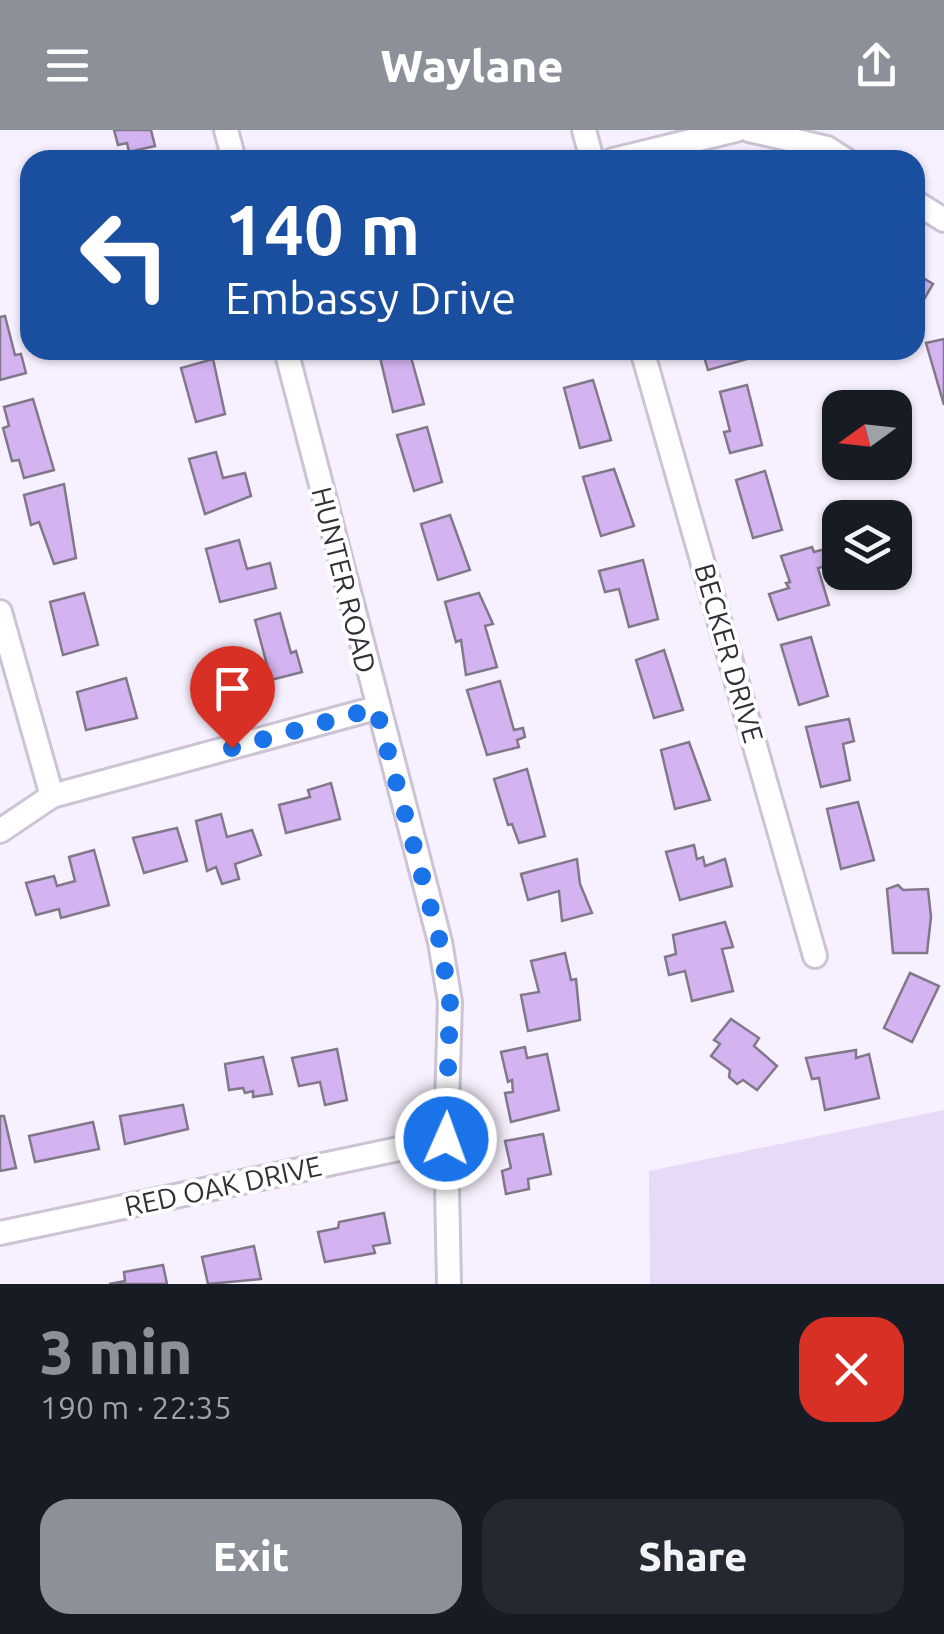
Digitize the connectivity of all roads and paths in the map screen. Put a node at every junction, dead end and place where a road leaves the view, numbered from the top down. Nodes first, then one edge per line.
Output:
1 (736, 130) edge
2 (749, 130) edge
3 (655, 150) edge
4 (830, 150) edge
5 (289, 360) edge
6 (645, 360) edge
7 (0, 612) edge
8 (376, 708) junction
9 (52, 796) junction
10 (0, 831) edge
11 (815, 956) dead end
12 (446, 1139) junction
13 (0, 1232) edge
14 (450, 1284) edge

1 - 3 street
2 - 4 street
5 - 8 street, HUNTER ROAD
6 - 11 street, BECKER DRIVE
7 - 9 street
8 - 9 street
8 - 12 street, HUNTER ROAD
9 - 10 street
12 - 13 street, RED OAK DRIVE
12 - 14 street, HUNTER ROAD

